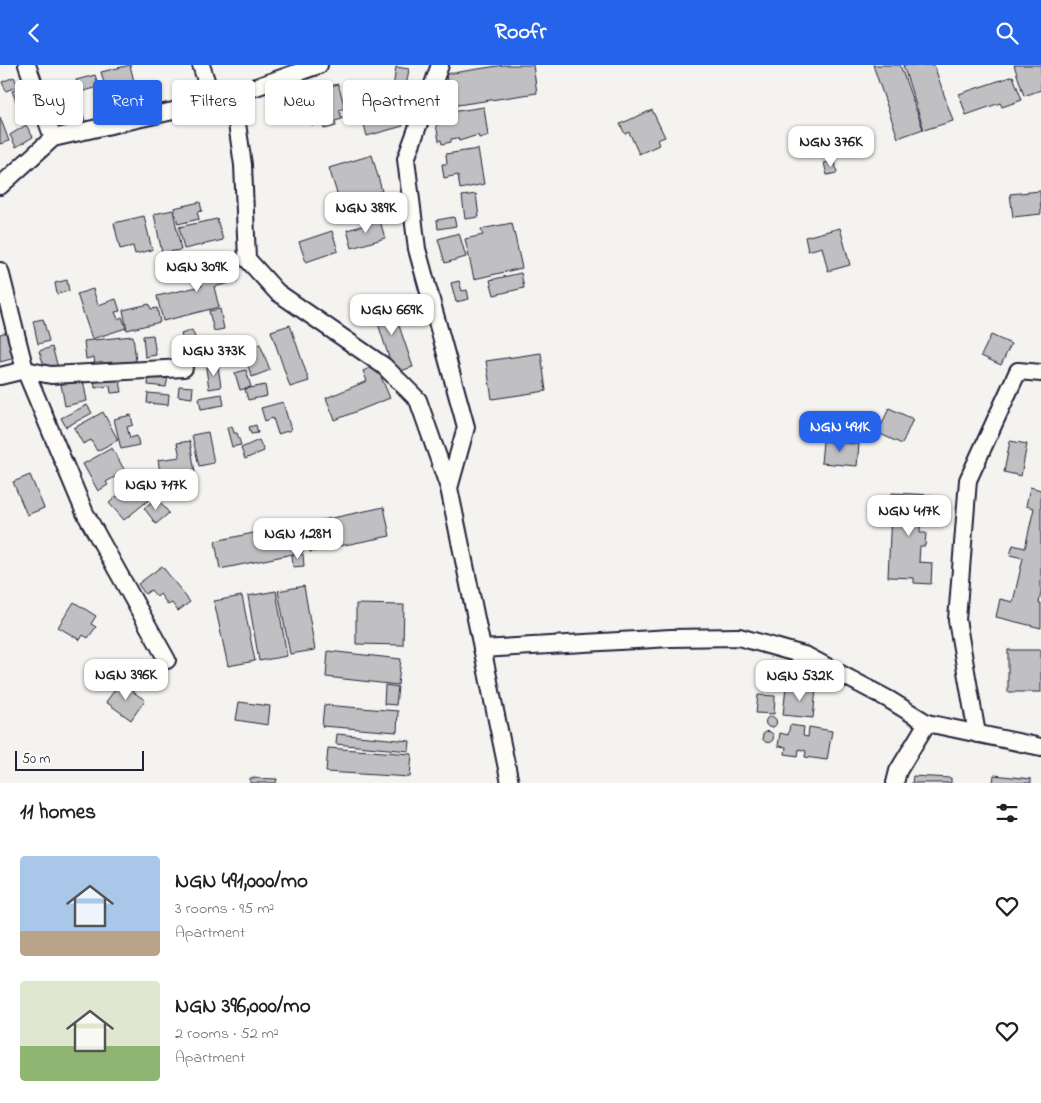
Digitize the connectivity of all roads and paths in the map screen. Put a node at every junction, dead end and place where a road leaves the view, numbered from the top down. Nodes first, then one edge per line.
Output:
1 (28, 65) edge
2 (201, 65) edge
3 (319, 65) edge
4 (440, 65) edge
5 (206, 80) edge
6 (255, 88) edge
7 (172, 111) edge
8 (237, 125) edge
9 (53, 138) junction
10 (0, 186) edge
11 (0, 271) edge
12 (184, 368) dead end
13 (26, 370) junction
14 (1041, 373) edge
15 (0, 376) edge
16 (449, 488) junction
17 (482, 649) junction
18 (167, 659) dead end
19 (927, 723) junction
20 (977, 734) junction
21 (1041, 747) edge
22 (510, 783) edge
23 (896, 783) edge

1 - 9 street
2 - 5 street
3 - 6 street
4 - 16 street
7 - 9 street
8 - 16 street
9 - 10 street
11 - 13 street
12 - 13 street
13 - 15 street
13 - 18 street
14 - 20 street
16 - 17 street
17 - 19 street
17 - 22 street
19 - 20 street
19 - 23 street
20 - 21 street

